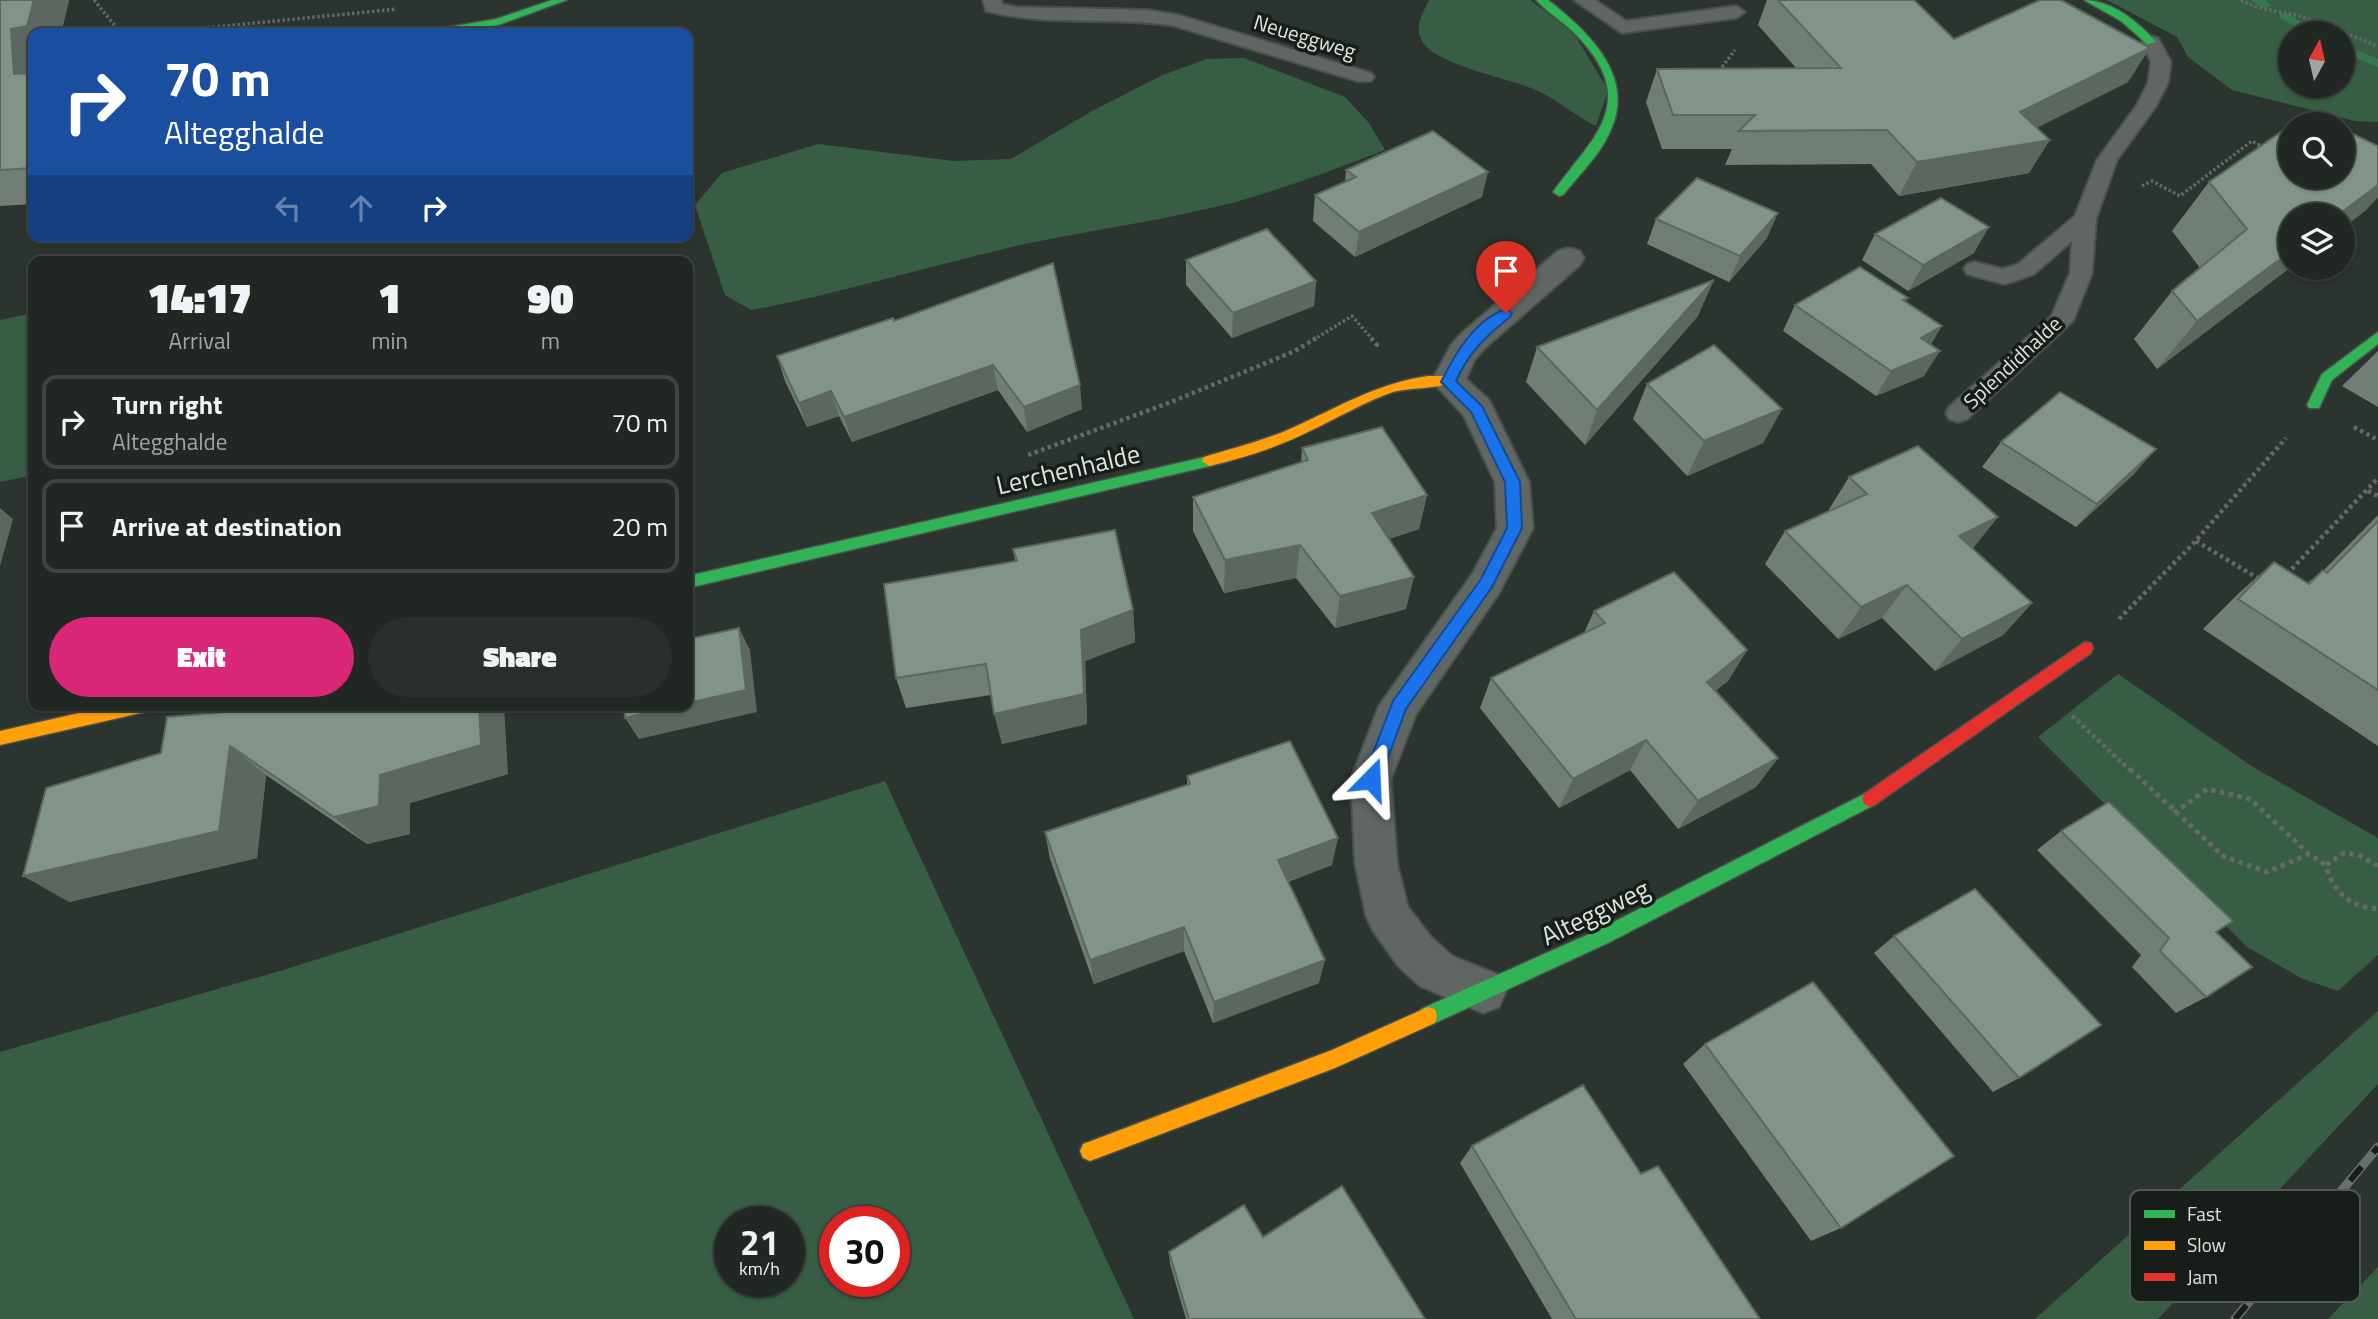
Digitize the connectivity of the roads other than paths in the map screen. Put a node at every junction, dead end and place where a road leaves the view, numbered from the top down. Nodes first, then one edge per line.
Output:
1 (562, 0) edge
2 (992, 0) edge
3 (1541, 0) edge
4 (1583, 0) edge
5 (2089, 0) edge
6 (1736, 12) dead end
7 (475, 28) edge
8 (2151, 42) joint
9 (1364, 78) dead end
10 (1559, 192) dead end
11 (2085, 219) junction
12 (1569, 258) dead end
13 (1975, 269) dead end
14 (2378, 337) edge
15 (1448, 382) junction
16 (2314, 405) road end
17 (1958, 413) dead end
18 (693, 581) edge
19 (2085, 648) dead end
20 (119, 711) edge
21 (0, 738) edge
22 (1483, 991) junction
23 (1090, 1151) dead end

1 - 7 street
2 - 9 lane, Neueggweg
3 - 10 street
4 - 6 lane
5 - 8 street
8 - 11 lane, Splendidhalde
11 - 13 lane
11 - 17 lane, Splendidhalde
12 - 15 street
14 - 16 street
15 - 18 street, Lerchenhalde
15 - 22 street
19 - 22 street, Alteggweg
20 - 21 street
22 - 23 street, Alteggweg

